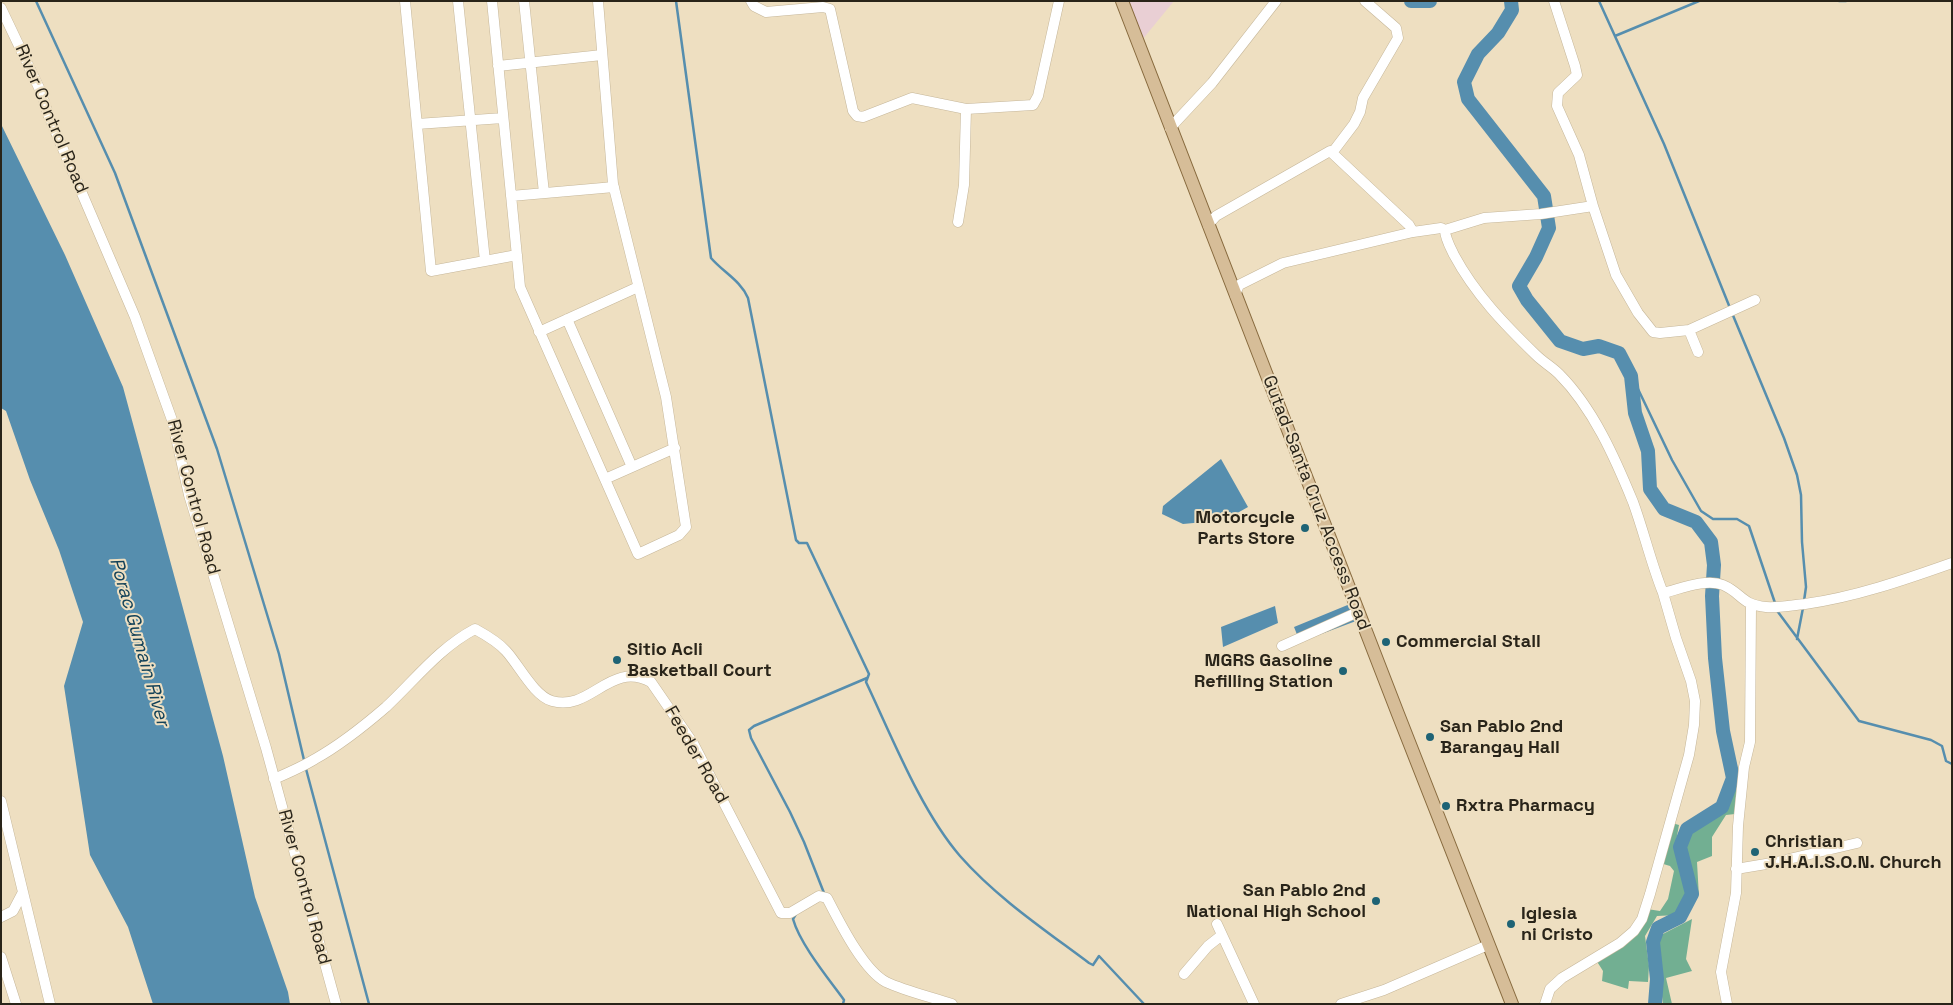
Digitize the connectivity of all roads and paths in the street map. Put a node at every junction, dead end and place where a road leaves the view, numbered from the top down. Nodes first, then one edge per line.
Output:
1 (405, 1) edge
2 (458, 1) edge
3 (492, 1) edge
4 (524, 1) edge
5 (598, 1) edge
6 (751, 1) edge
7 (1059, 1) edge
8 (1122, 1) edge
9 (1276, 1) edge
10 (1365, 1) edge
11 (1554, 1) edge
12 (1, 8) edge
13 (602, 56) junction
14 (530, 63) junction
15 (498, 66) junction
16 (966, 109) junction
17 (503, 118) junction
18 (470, 120) junction
19 (417, 124) junction
20 (1170, 128) junction
21 (1332, 153) junction
22 (614, 187) junction
23 (544, 193) junction
24 (511, 196) junction
25 (1590, 206) junction
26 (958, 222) dead end
27 (1208, 225) junction
28 (1445, 230) junction
29 (1413, 232) junction
30 (517, 255) junction
31 (485, 261) junction
32 (638, 287) junction
33 (1235, 294) junction
34 (1755, 300) dead end
35 (567, 319) junction
36 (1689, 330) junction
37 (539, 332) junction
38 (1698, 352) dead end
39 (675, 448) junction
40 (632, 467) junction
41 (605, 479) junction
42 (1952, 563) edge
43 (1663, 593) junction
44 (1751, 605) junction
45 (1358, 612) junction
46 (1282, 646) dead end
47 (274, 779) junction
48 (1, 801) edge
49 (1857, 843) dead end
50 (1736, 869) junction
51 (23, 892) junction
52 (1, 917) edge
53 (1217, 924) dead end
54 (1222, 935) junction
55 (1488, 945) junction
56 (1, 957) edge
57 (1184, 974) dead end
58 (16, 1004) edge
59 (50, 1004) edge
60 (336, 1004) edge
61 (952, 1004) edge
62 (1254, 1004) edge
63 (1342, 1004) edge
64 (1512, 1004) edge
65 (1545, 1004) edge
66 (1727, 1004) edge

1 - 19 street
2 - 18 street
3 - 15 street
4 - 14 street
5 - 13 street
6 - 16 street
7 - 16 street
8 - 20 main road, Gutad-Santa Cruz Access Road
9 - 20 street
10 - 21 street
11 - 25 street
12 - 47 street, River Control Road
13 - 14 street
13 - 22 street
14 - 15 street
14 - 23 street
15 - 17 street
16 - 26 street
17 - 18 street
17 - 24 street
18 - 19 street
18 - 31 street
19 - 31 street
20 - 27 main road, Gutad-Santa Cruz Access Road
21 - 27 street
21 - 29 street
22 - 23 street
22 - 32 street
23 - 24 street
24 - 30 street
25 - 28 street
25 - 36 street
27 - 33 main road, Gutad-Santa Cruz Access Road
28 - 29 street
28 - 43 street
29 - 33 street
30 - 31 street
30 - 37 street
32 - 35 street
32 - 39 street
33 - 45 main road, Gutad-Santa Cruz Access Road
34 - 36 street
35 - 37 street
35 - 40 street
36 - 38 street
37 - 41 street
39 - 40 street
39 - 41 street
40 - 41 street
42 - 44 street
43 - 44 street
43 - 65 street
44 - 50 street
45 - 46 street
45 - 55 main road, Gutad-Santa Cruz Access Road
47 - 60 street, River Control Road
47 - 61 street, Feeder Road
48 - 51 street
49 - 50 street
50 - 66 street
51 - 52 street
51 - 59 street
53 - 54 street
54 - 57 street
54 - 62 street
55 - 63 street
55 - 64 main road, Gutad-Santa Cruz Access Road
56 - 58 street

